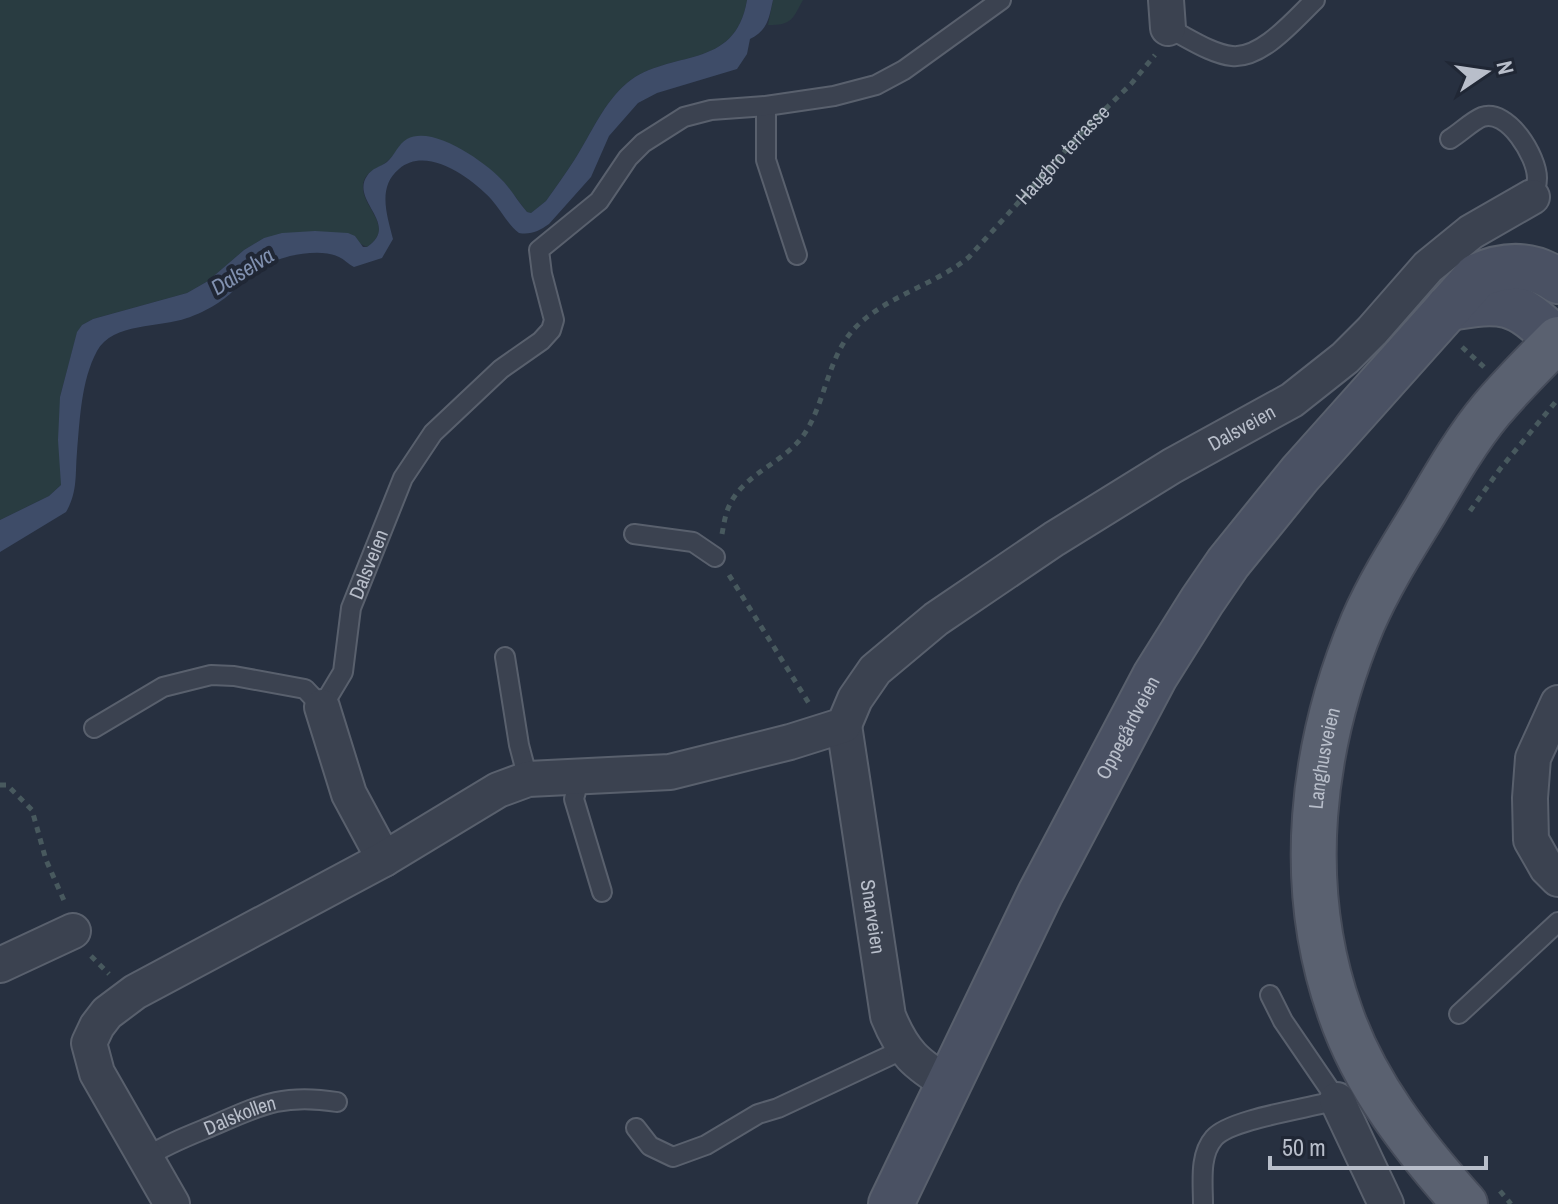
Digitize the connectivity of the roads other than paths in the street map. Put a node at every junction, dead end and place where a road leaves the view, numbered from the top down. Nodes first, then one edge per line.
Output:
1 (1001, 0) edge
2 (1315, 0) edge
3 (1167, 14) edge
4 (766, 106) junction
5 (1450, 139) dead end
6 (1532, 197) joint
7 (797, 255) dead end
8 (1558, 281) edge
9 (1448, 308) junction
10 (1557, 340) edge
11 (634, 534) dead end
12 (715, 557) road end
13 (505, 657) dead end
14 (1558, 703) edge
15 (322, 707) junction
16 (94, 728) dead end
17 (833, 728) junction
18 (580, 776) junction
19 (528, 779) junction
20 (384, 859) junction
21 (1558, 879) edge
22 (602, 892) dead end
23 (1558, 922) edge
24 (73, 931) road end
25 (0, 965) edge
26 (1270, 995) dead end
27 (1459, 1014) dead end
28 (904, 1049) junction
29 (949, 1084) junction
30 (1337, 1100) junction
31 (337, 1102) dead end
32 (636, 1128) dead end
33 (147, 1157) junction
34 (1478, 1193) edge
35 (172, 1204) edge
36 (891, 1204) edge
37 (1203, 1204) edge
38 (1386, 1204) edge

1 - 4 lane
2 - 3 lane
4 - 7 lane
4 - 15 lane, Dalsveien
5 - 6 lane, Dalsveien
6 - 17 street, Dalsveien
8 - 9 main road, Oppegårdveien
9 - 10 main road
9 - 29 main road, Oppegårdveien
10 - 34 main road, Langhusveien
11 - 12 lane
13 - 19 lane
14 - 21 street
15 - 16 lane
15 - 20 street
17 - 18 street
17 - 28 street, Snarveien
18 - 19 street
18 - 22 lane
19 - 20 street
20 - 33 street
23 - 27 lane
24 - 25 street
26 - 30 lane
28 - 29 street, Snarveien
28 - 32 lane
29 - 36 main road, Oppegårdveien
30 - 37 lane
30 - 38 street
31 - 33 lane, Dalskollen
33 - 35 street

